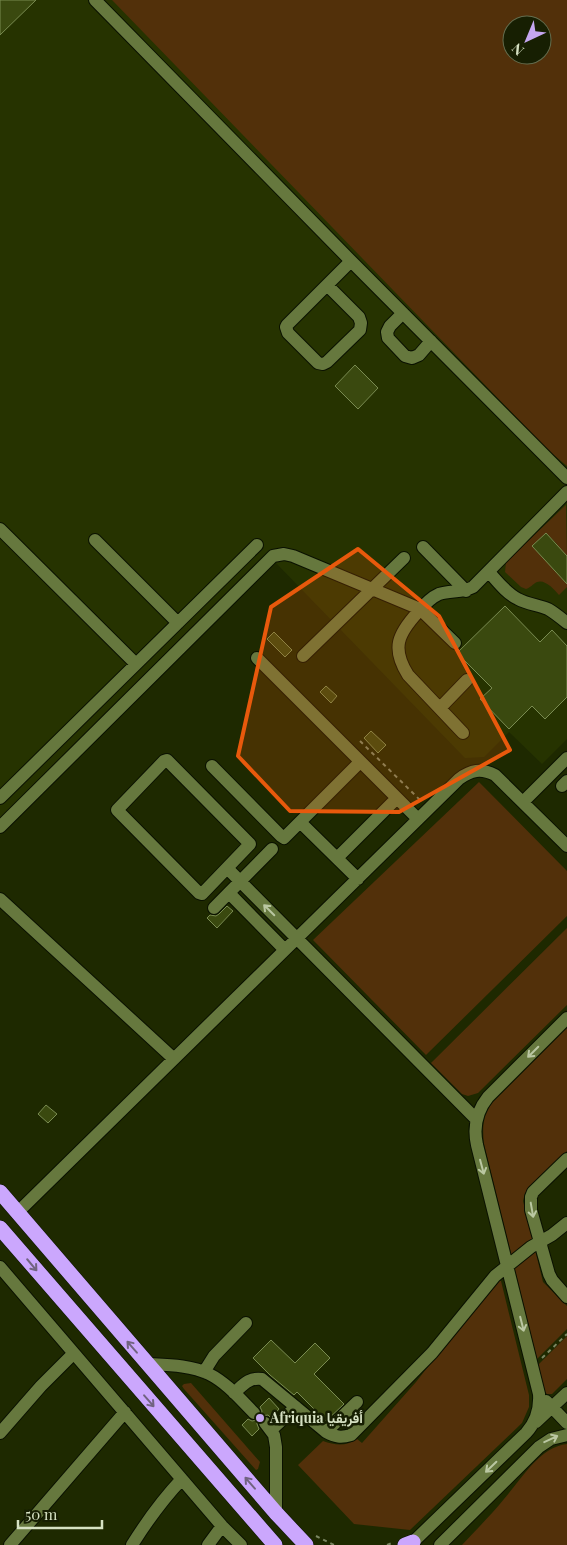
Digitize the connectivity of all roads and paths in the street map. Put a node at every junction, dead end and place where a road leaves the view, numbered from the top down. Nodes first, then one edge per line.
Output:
1 (95, 0) edge
2 (351, 261) junction
3 (327, 285) junction
4 (403, 313) junction
5 (431, 342) junction
6 (567, 478) edge
7 (567, 492) edge
8 (0, 529) edge
9 (95, 540) dead end
10 (257, 545) dead end
11 (423, 547) dead end
12 (404, 558) dead end
13 (489, 572) junction
14 (372, 589) junction
15 (466, 591) junction
16 (420, 609) junction
17 (178, 623) junction
18 (567, 624) edge
19 (455, 643) dead end
20 (303, 656) dead end
21 (257, 658) dead end
22 (136, 664) junction
23 (467, 680) dead end
24 (440, 708) junction
25 (464, 733) dead end
26 (360, 741) dead end
27 (567, 758) edge
28 (360, 762) junction
29 (212, 766) dead end
30 (0, 798) edge
31 (397, 798) junction
32 (523, 802) junction
33 (429, 809) junction
34 (418, 819) junction
35 (300, 822) junction
36 (0, 827) edge
37 (566, 844) edge
38 (272, 849) dead end
39 (337, 858) junction
40 (228, 869) junction
41 (358, 879) junction
42 (240, 881) junction
43 (228, 893) junction
44 (0, 899) edge
45 (214, 908) dead end
46 (297, 938) junction
47 (285, 950) junction
48 (567, 1018) edge
49 (174, 1059) junction
50 (476, 1119) junction
51 (567, 1159) edge
52 (0, 1192) edge
53 (17, 1213) junction
54 (567, 1223) edge
55 (0, 1228) edge
56 (543, 1240) junction
57 (508, 1266) junction
58 (0, 1268) edge
59 (567, 1297) edge
60 (246, 1323) dead end
61 (567, 1334) edge
62 (73, 1354) junction
63 (147, 1364) junction
64 (532, 1364) junction
65 (204, 1372) junction
66 (234, 1394) junction
67 (539, 1394) junction
68 (563, 1398) edge
69 (357, 1402) dead end
70 (296, 1407) junction
71 (125, 1412) junction
72 (254, 1413) dead end
73 (567, 1423) edge
74 (533, 1424) junction
75 (326, 1432) junction
76 (0, 1433) edge
77 (567, 1435) edge
78 (182, 1479) junction
79 (276, 1512) junction
80 (222, 1526) junction
81 (303, 1542) edge
82 (405, 1544) edge
83 (10, 1545) edge
84 (132, 1545) edge
85 (208, 1545) edge
86 (241, 1545) edge
87 (275, 1545) edge
88 (315, 1545) edge
89 (387, 1545) edge
90 (440, 1545) edge

1 - 2 street
2 - 3 street
2 - 4 street
3 - 3 street
4 - 5 street
4 - 5 street
5 - 6 street
7 - 13 street
8 - 22 street
9 - 17 street
10 - 17 street
11 - 15 street
12 - 14 street
13 - 15 street
13 - 18 street
14 - 16 street
14 - 20 street
14 - 36 street
15 - 16 street
16 - 19 street
16 - 24 street
17 - 22 street
21 - 28 street
22 - 30 street
23 - 24 street
24 - 25 street
26 - 33 path
27 - 32 street
28 - 31 street
28 - 35 street
29 - 35 street
31 - 34 street
31 - 39 street
32 - 33 street
32 - 37 street
33 - 34 street
34 - 41 street
35 - 39 street
38 - 42 street
39 - 41 street
40 - 40 street
40 - 42 street
41 - 46 street
42 - 43 street
46 -> 42 street
43 - 45 street
43 - 47 street
44 - 49 street
46 - 47 street
46 - 50 street
47 - 49 street
48 -> 50 street
49 - 53 street
50 -> 57 street
51 -> 56 street
52 - 53 highway
63 -> 53 highway
54 - 56 street
55 -> 87 highway
56 - 57 street
56 - 59 street
57 -> 64 street
57 - 75 street
58 - 62 street
60 - 65 street
61 - 64 path
62 - 71 street
62 - 76 street
63 - 65 street
79 -> 63 highway
64 - 67 street
65 - 66 street
66 - 70 street
66 - 72 street
67 - 68 street
67 - 74 street
68 - 73 street
68 - 74 street
69 - 75 street
70 - 75 street
70 - 79 street
71 - 78 street
71 - 83 street
74 -> 82 street
90 -> 77 street
78 - 80 street
78 - 84 street
79 - 81 highway
80 - 85 street
80 - 86 street
81 - 88 highway
82 - 89 path

